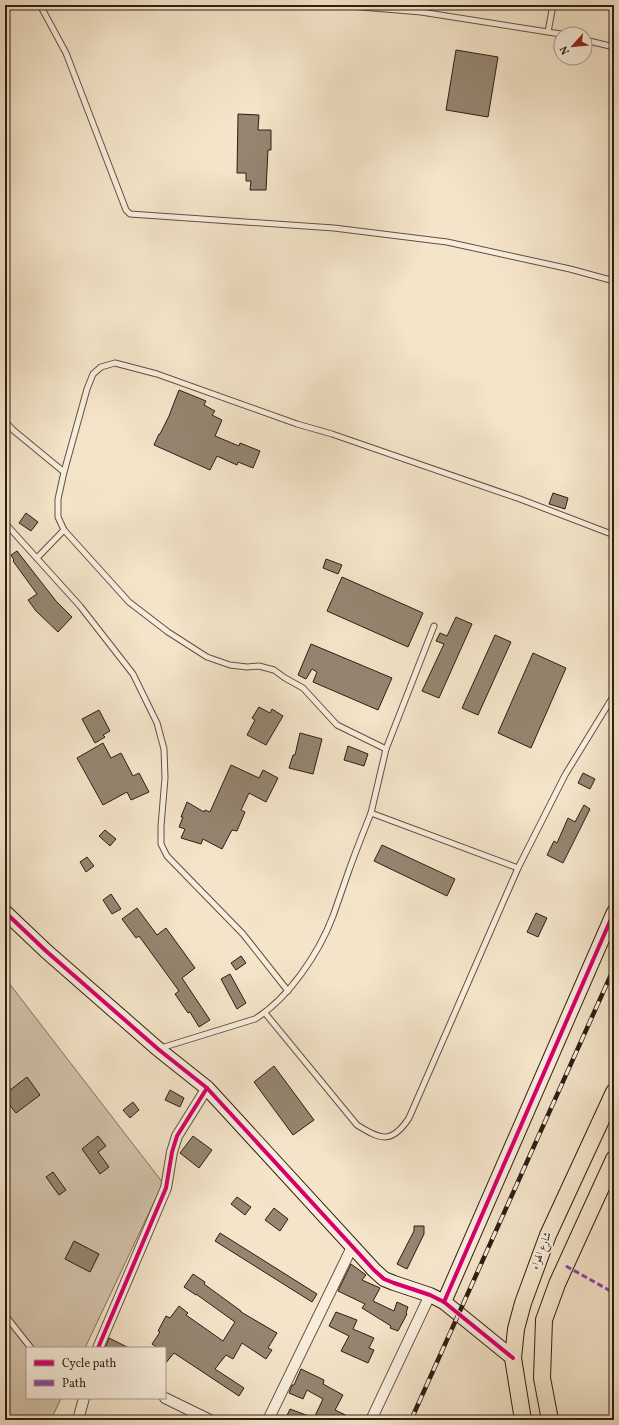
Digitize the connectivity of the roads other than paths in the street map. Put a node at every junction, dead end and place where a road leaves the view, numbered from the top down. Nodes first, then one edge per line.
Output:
1 (40, 5) edge
2 (338, 5) edge
3 (553, 5) edge
4 (548, 32) junction
5 (553, 33) edge
6 (593, 42) edge
7 (614, 47) edge
8 (614, 280) edge
9 (5, 421) edge
10 (64, 472) junction
11 (5, 523) edge
12 (64, 530) junction
13 (614, 535) edge
14 (38, 558) junction
15 (434, 626) dead end
16 (614, 695) edge
17 (386, 749) junction
18 (371, 813) junction
19 (518, 868) junction
20 (5, 912) edge
21 (614, 912) edge
22 (288, 991) junction
23 (265, 1013) junction
24 (158, 1049) junction
25 (207, 1088) junction
26 (614, 1092) edge
27 (614, 1159) edge
28 (352, 1247) junction
29 (430, 1295) junction
30 (444, 1302) junction
31 (5, 1315) edge
32 (30, 1347) edge
33 (98, 1347) edge
34 (513, 1358) junction
35 (166, 1399) edge
36 (81, 1400) edge
37 (206, 1419) edge
38 (78, 1420) edge
39 (268, 1420) edge
40 (371, 1420) edge
41 (523, 1420) edge
42 (550, 1420) edge

1 - 8 lane
2 - 4 lane
3 - 4 lane
4 - 5 lane
6 - 7 lane
9 - 10 lane
10 - 12 lane
10 - 13 lane
11 - 14 lane
12 - 14 lane
12 - 17 lane
14 - 22 lane
15 - 17 lane
16 - 19 lane
17 - 18 lane
18 - 19 lane
18 - 22 lane
19 - 23 lane
20 - 24 street
21 - 30 street
22 - 23 lane
23 - 24 lane
24 - 25 street
25 - 28 street
25 - 33 street
26 - 34 main road, شارع الهواء
27 - 42 main road
28 - 29 street
28 - 39 street
29 - 30 street
29 - 40 street
30 - 34 street
31 - 32 lane
34 - 41 main road, شارع الهواء
35 - 37 street
36 - 38 street

